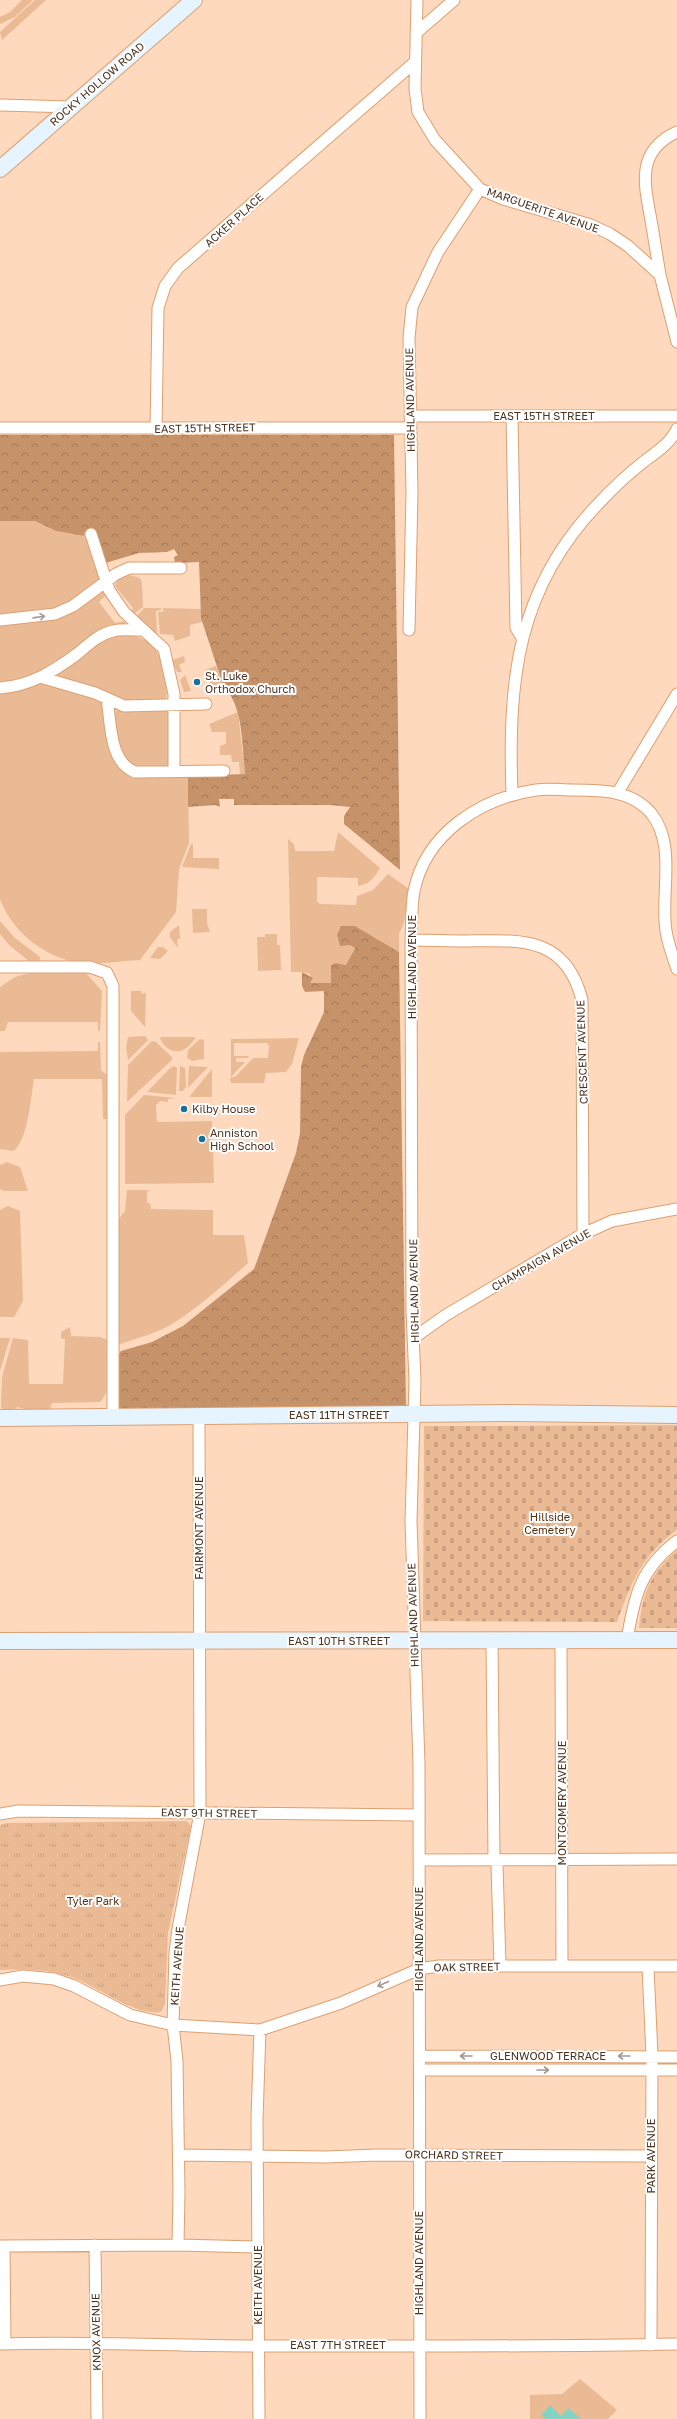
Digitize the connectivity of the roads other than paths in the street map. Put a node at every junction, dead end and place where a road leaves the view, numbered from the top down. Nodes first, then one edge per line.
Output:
1 (194, 0) edge
2 (416, 0) edge
3 (454, 0) edge
4 (416, 33) junction
5 (415, 62) junction
6 (0, 105) edge
7 (72, 107) junction
8 (677, 132) edge
9 (0, 169) edge
10 (480, 189) junction
11 (660, 275) junction
12 (677, 342) edge
13 (410, 416) junction
14 (512, 416) junction
15 (677, 416) edge
16 (0, 428) edge
17 (410, 428) junction
18 (156, 429) junction
19 (677, 429) edge
20 (92, 534) dead end
21 (181, 568) dead end
22 (106, 582) junction
23 (0, 620) edge
24 (141, 630) junction
25 (409, 630) dead end
26 (522, 638) junction
27 (40, 677) junction
28 (0, 688) edge
29 (677, 694) edge
30 (107, 699) junction
31 (206, 704) dead end
32 (175, 705) junction
33 (224, 771) dead end
34 (174, 772) junction
35 (618, 792) junction
36 (512, 795) junction
37 (411, 940) junction
38 (0, 968) edge
39 (677, 969) edge
40 (677, 1210) edge
41 (583, 1234) junction
42 (415, 1337) junction
43 (413, 1415) junction
44 (677, 1415) edge
45 (113, 1416) junction
46 (199, 1416) junction
47 (0, 1418) edge
48 (677, 1541) edge
49 (492, 1640) junction
50 (561, 1640) junction
51 (627, 1640) junction
52 (677, 1640) edge
53 (0, 1641) edge
54 (200, 1641) junction
55 (414, 1641) junction
56 (200, 1813) junction
57 (0, 1814) edge
58 (418, 1815) junction
59 (494, 1859) junction
60 (562, 1859) junction
61 (677, 1859) edge
62 (419, 1860) junction
63 (500, 1966) junction
64 (562, 1966) junction
65 (677, 1966) edge
66 (648, 1967) junction
67 (419, 1969) junction
68 (0, 1980) edge
69 (174, 2025) junction
70 (260, 2030) junction
71 (420, 2056) junction
72 (524, 2056) junction
73 (652, 2056) junction
74 (677, 2057) edge
75 (420, 2070) junction
76 (524, 2070) junction
77 (652, 2070) junction
78 (677, 2070) edge
79 (179, 2155) junction
80 (419, 2155) junction
81 (258, 2156) junction
82 (650, 2156) junction
83 (95, 2245) junction
84 (178, 2245) junction
85 (2, 2246) edge
86 (258, 2247) junction
87 (96, 2343) junction
88 (3, 2344) edge
89 (677, 2344) edge
90 (419, 2345) junction
91 (651, 2345) junction
92 (258, 2346) junction
93 (97, 2419) edge
94 (259, 2419) edge
95 (420, 2419) edge

1 - 7 street, ROCKY HOLLOW ROAD
2 - 4 street, MARGUERITE AVENUE
3 - 4 street
4 - 5 street, MARGUERITE AVENUE
5 - 10 street, MARGUERITE AVENUE
5 - 18 street, ACKER PLACE
6 - 7 street
7 - 9 street, ROCKY HOLLOW ROAD
8 - 11 street
10 - 11 street, MARGUERITE AVENUE
10 - 13 street, HIGHLAND AVENUE
11 - 12 street
13 - 14 street, EAST 15TH STREET
13 - 17 street, HIGHLAND AVENUE
14 - 15 street, EAST 15TH STREET
14 - 26 street
16 - 18 street, EAST 15TH STREET
17 - 18 street, EAST 15TH STREET
17 - 25 street, HIGHLAND AVENUE
19 - 26 street
20 - 22 street
21 - 22 street
23 -> 22 street
22 - 24 street
24 - 27 street
24 - 32 street
26 - 36 street
27 - 28 street
27 - 30 street
29 - 35 street
30 - 32 street
30 - 34 street
31 - 32 street
32 - 34 street
33 - 34 street
35 - 36 street
35 - 39 street
36 - 37 street, HIGHLAND AVENUE
37 - 41 street, CRESCENT AVENUE
37 - 42 street, HIGHLAND AVENUE
38 - 45 street
40 - 41 street, CHAMPAIGN AVENUE
41 - 42 street, CHAMPAIGN AVENUE
42 - 43 street, HIGHLAND AVENUE
43 - 44 street, EAST 11TH STREET
43 - 46 street, EAST 11TH STREET
43 - 55 street, HIGHLAND AVENUE
45 - 46 street, EAST 11TH STREET
45 - 47 street, EAST 11TH STREET
46 - 54 street, FAIRMONT AVENUE
48 - 51 street
49 - 50 street, EAST 10TH STREET
49 - 55 street, EAST 10TH STREET
49 - 59 street
50 - 51 street, EAST 10TH STREET
50 - 60 street, MONTGOMERY AVENUE
51 - 52 street, EAST 10TH STREET
53 - 54 street, EAST 10TH STREET
54 - 55 street, EAST 10TH STREET
54 - 56 street, KEITH AVENUE
55 - 58 street, HIGHLAND AVENUE
56 - 57 street, EAST 9TH STREET
56 - 58 street, EAST 9TH STREET
56 - 69 street, KEITH AVENUE
58 - 62 street, HIGHLAND AVENUE
59 - 60 street
59 - 62 street
59 - 63 street
60 - 61 street
60 - 64 street, MONTGOMERY AVENUE
62 - 67 street, HIGHLAND AVENUE
63 - 64 street, OAK STREET
63 - 67 street, OAK STREET
64 - 66 street, OAK STREET
65 - 66 street, OAK STREET
66 - 73 street, PARK AVENUE
67 -> 70 street, OAK STREET
67 - 71 street, HIGHLAND AVENUE
68 - 69 street, OAK STREET
69 - 70 street, OAK STREET
69 - 79 street, KEITH AVENUE
70 - 81 street, KEITH AVENUE
72 -> 71 street, GLENWOOD TERRACE
71 - 75 street, HIGHLAND AVENUE
73 -> 72 street, GLENWOOD TERRACE
72 - 76 street
73 - 74 street, GLENWOOD TERRACE
73 - 77 street, PARK AVENUE
75 - 76 street, GLENWOOD TERRACE
75 - 80 street, HIGHLAND AVENUE
76 -> 77 street, GLENWOOD TERRACE
77 - 78 street, GLENWOOD TERRACE
77 - 82 street, PARK AVENUE
79 - 81 street, ORCHARD STREET
79 - 84 street, KEITH AVENUE
80 - 81 street, ORCHARD STREET
80 - 82 street, ORCHARD STREET
80 - 90 street, HIGHLAND AVENUE
81 - 86 street, KEITH AVENUE
82 - 91 street, PARK AVENUE
83 - 84 street
83 - 85 street
83 - 87 street, KNOX AVENUE
84 - 86 street
85 - 88 street
86 - 92 street, KEITH AVENUE
87 - 88 street, EAST 7TH STREET
87 - 92 street, EAST 7TH STREET
87 - 93 street, KNOX AVENUE
89 - 91 street, EAST 7TH STREET
90 - 91 street, EAST 7TH STREET
90 - 92 street, EAST 7TH STREET
90 - 95 street, HIGHLAND AVENUE
92 - 94 street, KEITH AVENUE

